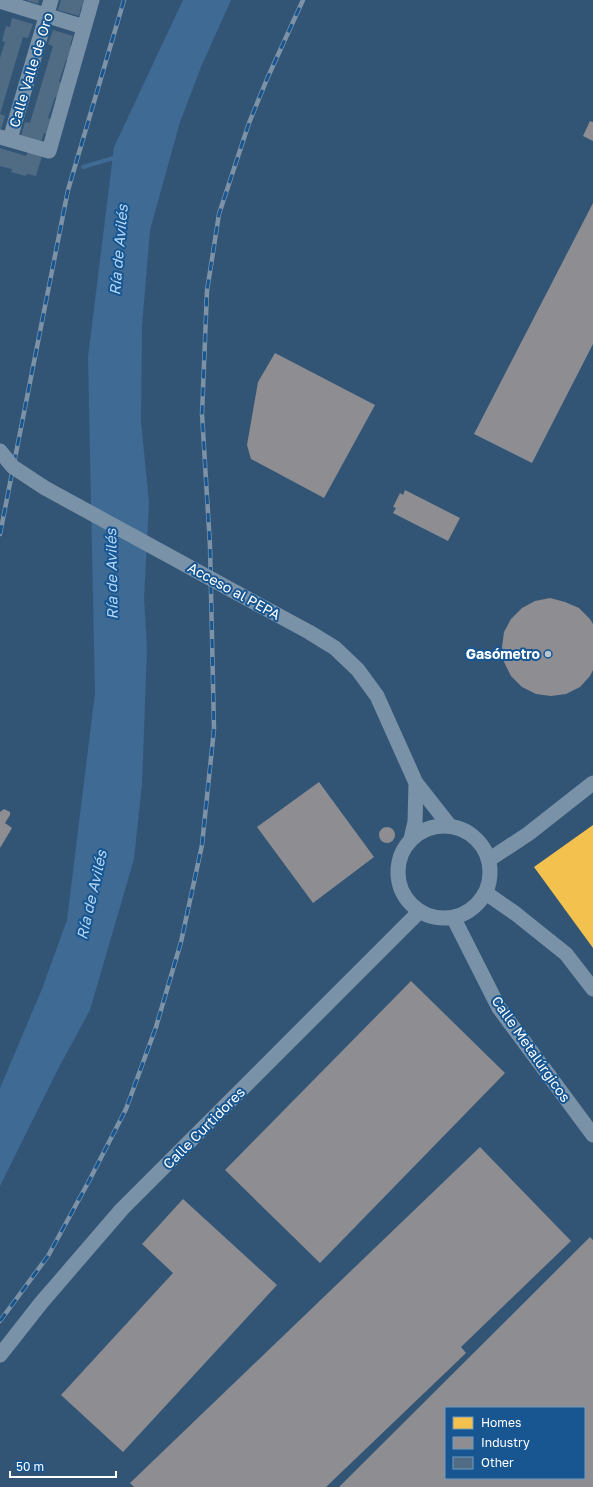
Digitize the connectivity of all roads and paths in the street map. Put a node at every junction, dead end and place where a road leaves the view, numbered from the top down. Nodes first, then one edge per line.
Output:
1 (51, 0) edge
2 (92, 0) edge
3 (2, 5) edge
4 (47, 15) junction
5 (84, 26) junction
6 (5, 138) edge
7 (0, 451) edge
8 (416, 783) junction
9 (593, 783) edge
10 (449, 825) junction
11 (411, 839) junction
12 (490, 859) junction
13 (486, 893) junction
14 (420, 912) junction
15 (453, 918) junction
16 (593, 989) edge
17 (593, 1135) edge
18 (0, 1356) edge

1 - 4 street, Calle Valle de Oro
2 - 5 street
3 - 4 street
4 - 5 street
4 - 6 street, Calle Valle de Oro
5 - 6 street
7 - 8 street, Acceso al PEPA, bridge
8 - 10 street
8 - 11 street
9 - 12 street
10 - 11 street
10 - 12 street
11 - 14 street
12 - 13 street
13 - 15 street
13 - 16 street
14 - 15 street
14 - 18 street, Calle Curtidores
15 - 17 street, Calle Metalúrgicos

